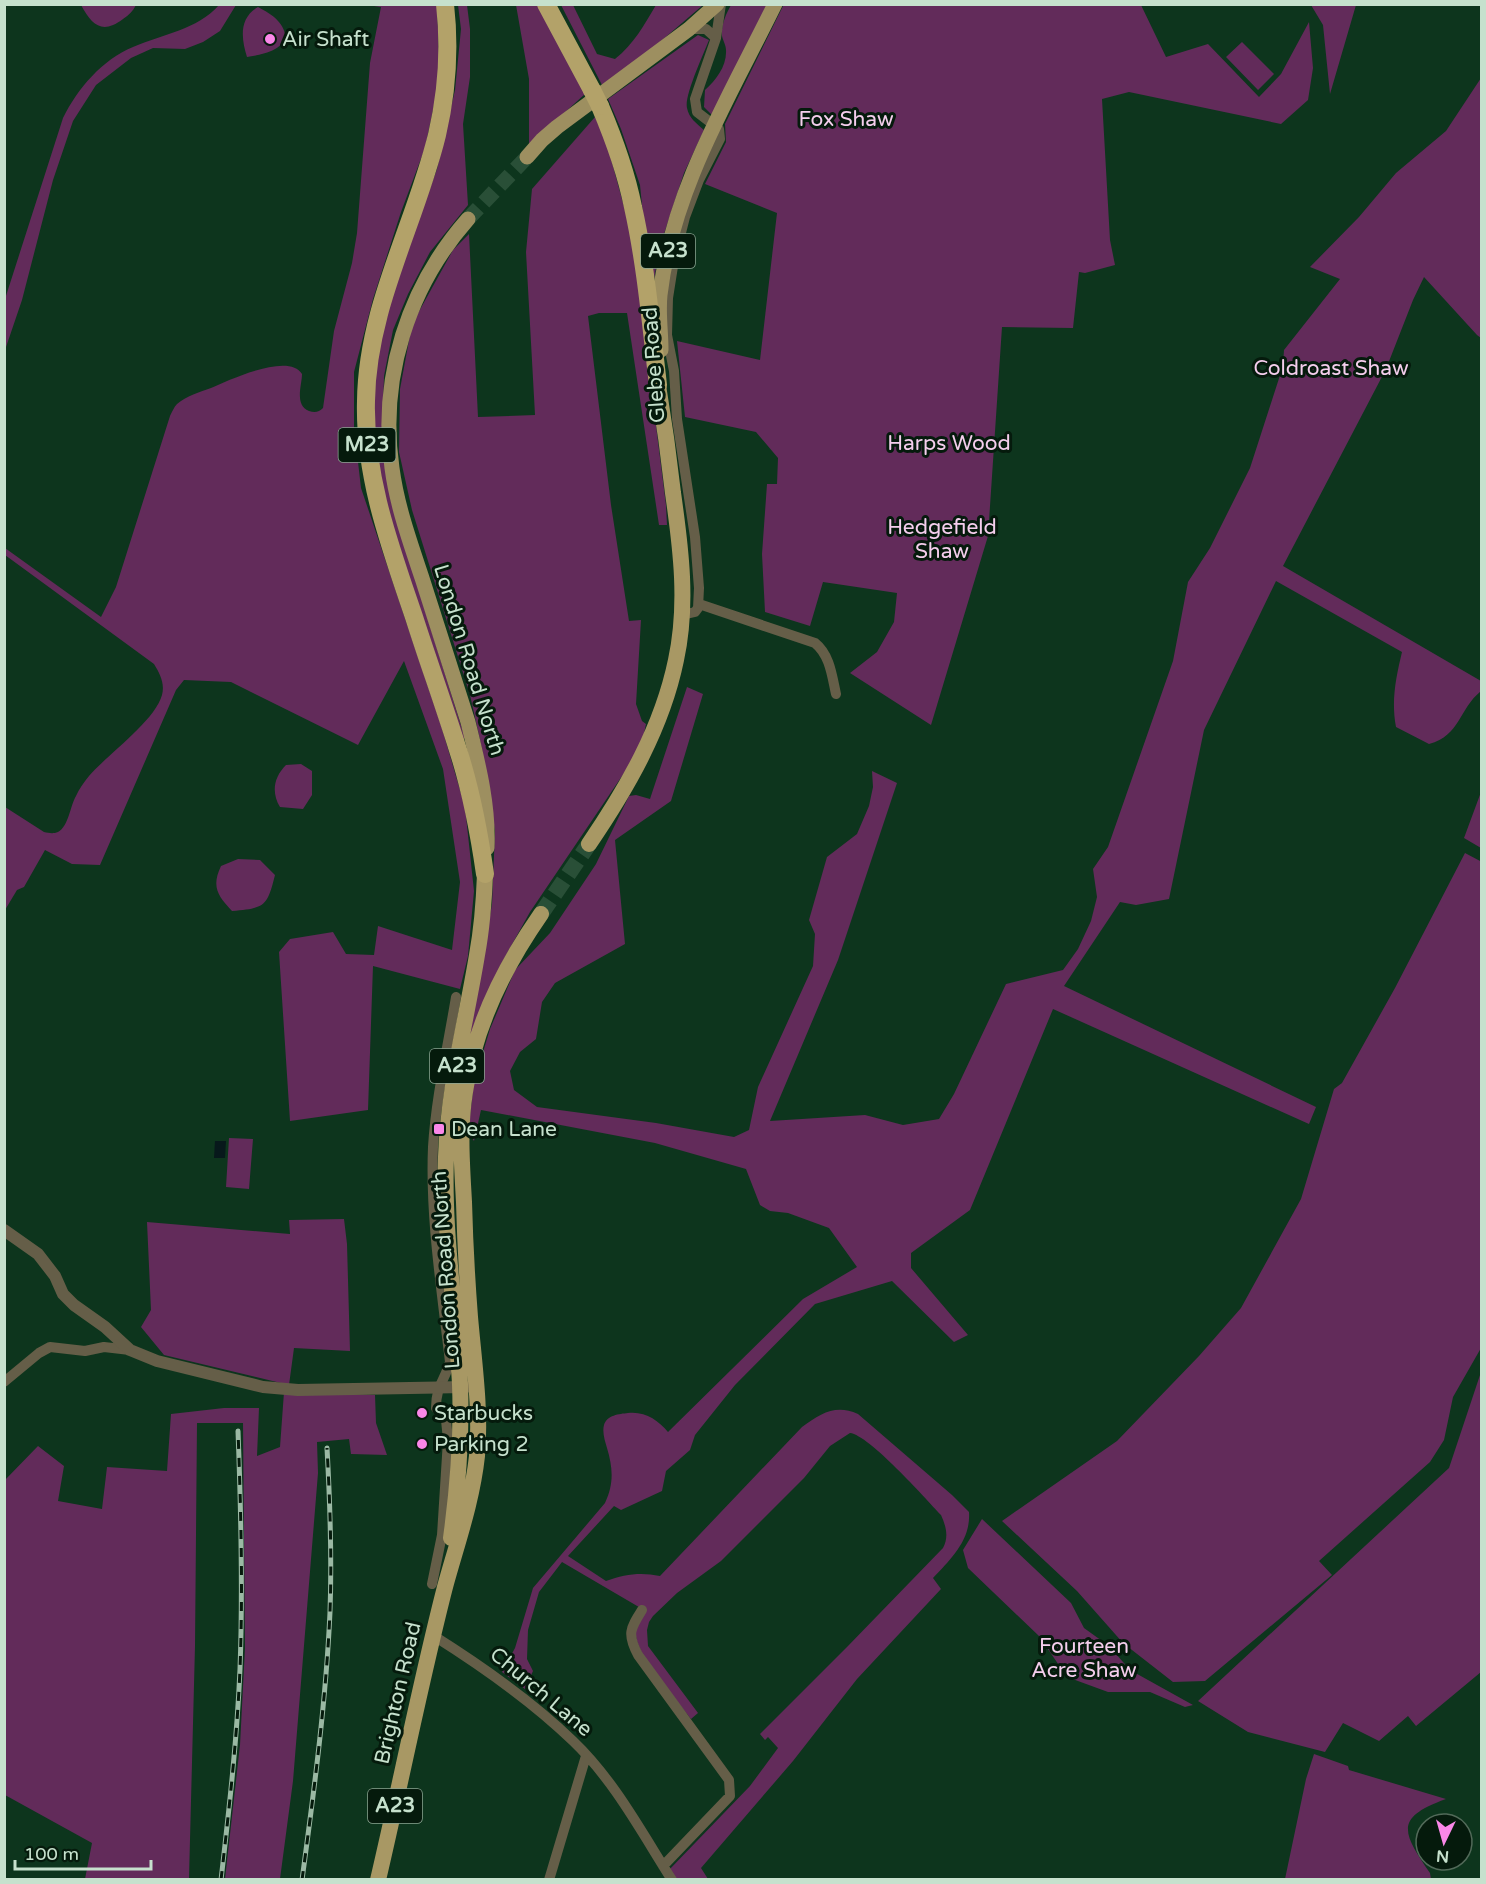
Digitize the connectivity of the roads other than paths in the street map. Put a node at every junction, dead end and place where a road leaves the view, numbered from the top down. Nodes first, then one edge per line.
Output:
1 (445, 4) edge
2 (546, 4) edge
3 (719, 4) edge
4 (775, 4) edge
5 (689, 29) junction
6 (716, 38) junction
7 (715, 126) junction
8 (527, 157) tunnel mouth
9 (468, 219) tunnel mouth
10 (658, 385) junction
11 (699, 604) junction
12 (682, 615) junction
13 (836, 694) dead end
14 (590, 844) tunnel mouth
15 (485, 874) junction
16 (541, 914) tunnel mouth
17 (456, 997) dead end
18 (4, 1230) edge
19 (130, 1350) junction
20 (454, 1355) junction
21 (4, 1382) edge
22 (468, 1387) junction
23 (437, 1388) junction
24 (453, 1468) junction
25 (439, 1586) junction
26 (642, 1610) dead end
27 (434, 1636) junction
28 (586, 1756) junction
29 (663, 1866) junction
30 (378, 1880) edge
31 (549, 1880) edge
32 (672, 1880) edge

1 - 15 highway, M23
2 - 10 highway
3 - 5 main road
3 - 6 street
4 - 7 main road, A23
5 - 6 street
5 - 8 main road
6 - 7 street
7 - 10 main road, A23
7 - 11 street, Glebe Road
9 - 15 main road, London Road North / A23
10 - 12 highway, A23
11 - 12 street
11 - 13 street
12 - 14 highway, A23
15 - 20 highway, London Road North / A23
16 - 22 highway, London Road North / A23
17 - 20 street, London Road North
18 - 19 street
19 - 21 street
19 - 23 street
20 - 22 highway, London Road North / A23
20 - 23 street, London Road North
22 - 23 street
22 - 24 highway, Brighton Road / A23
22 - 25 highway, Brighton Road / A23
23 - 24 street, Brighton Road
24 - 25 highway, Brighton Road / A23
25 - 27 highway, Brighton Road / A23
26 - 29 street
27 - 28 street, Church Lane
27 - 30 highway, Brighton Road / A23
28 - 29 street, Church Lane
28 - 31 street
29 - 32 street, Church Lane

